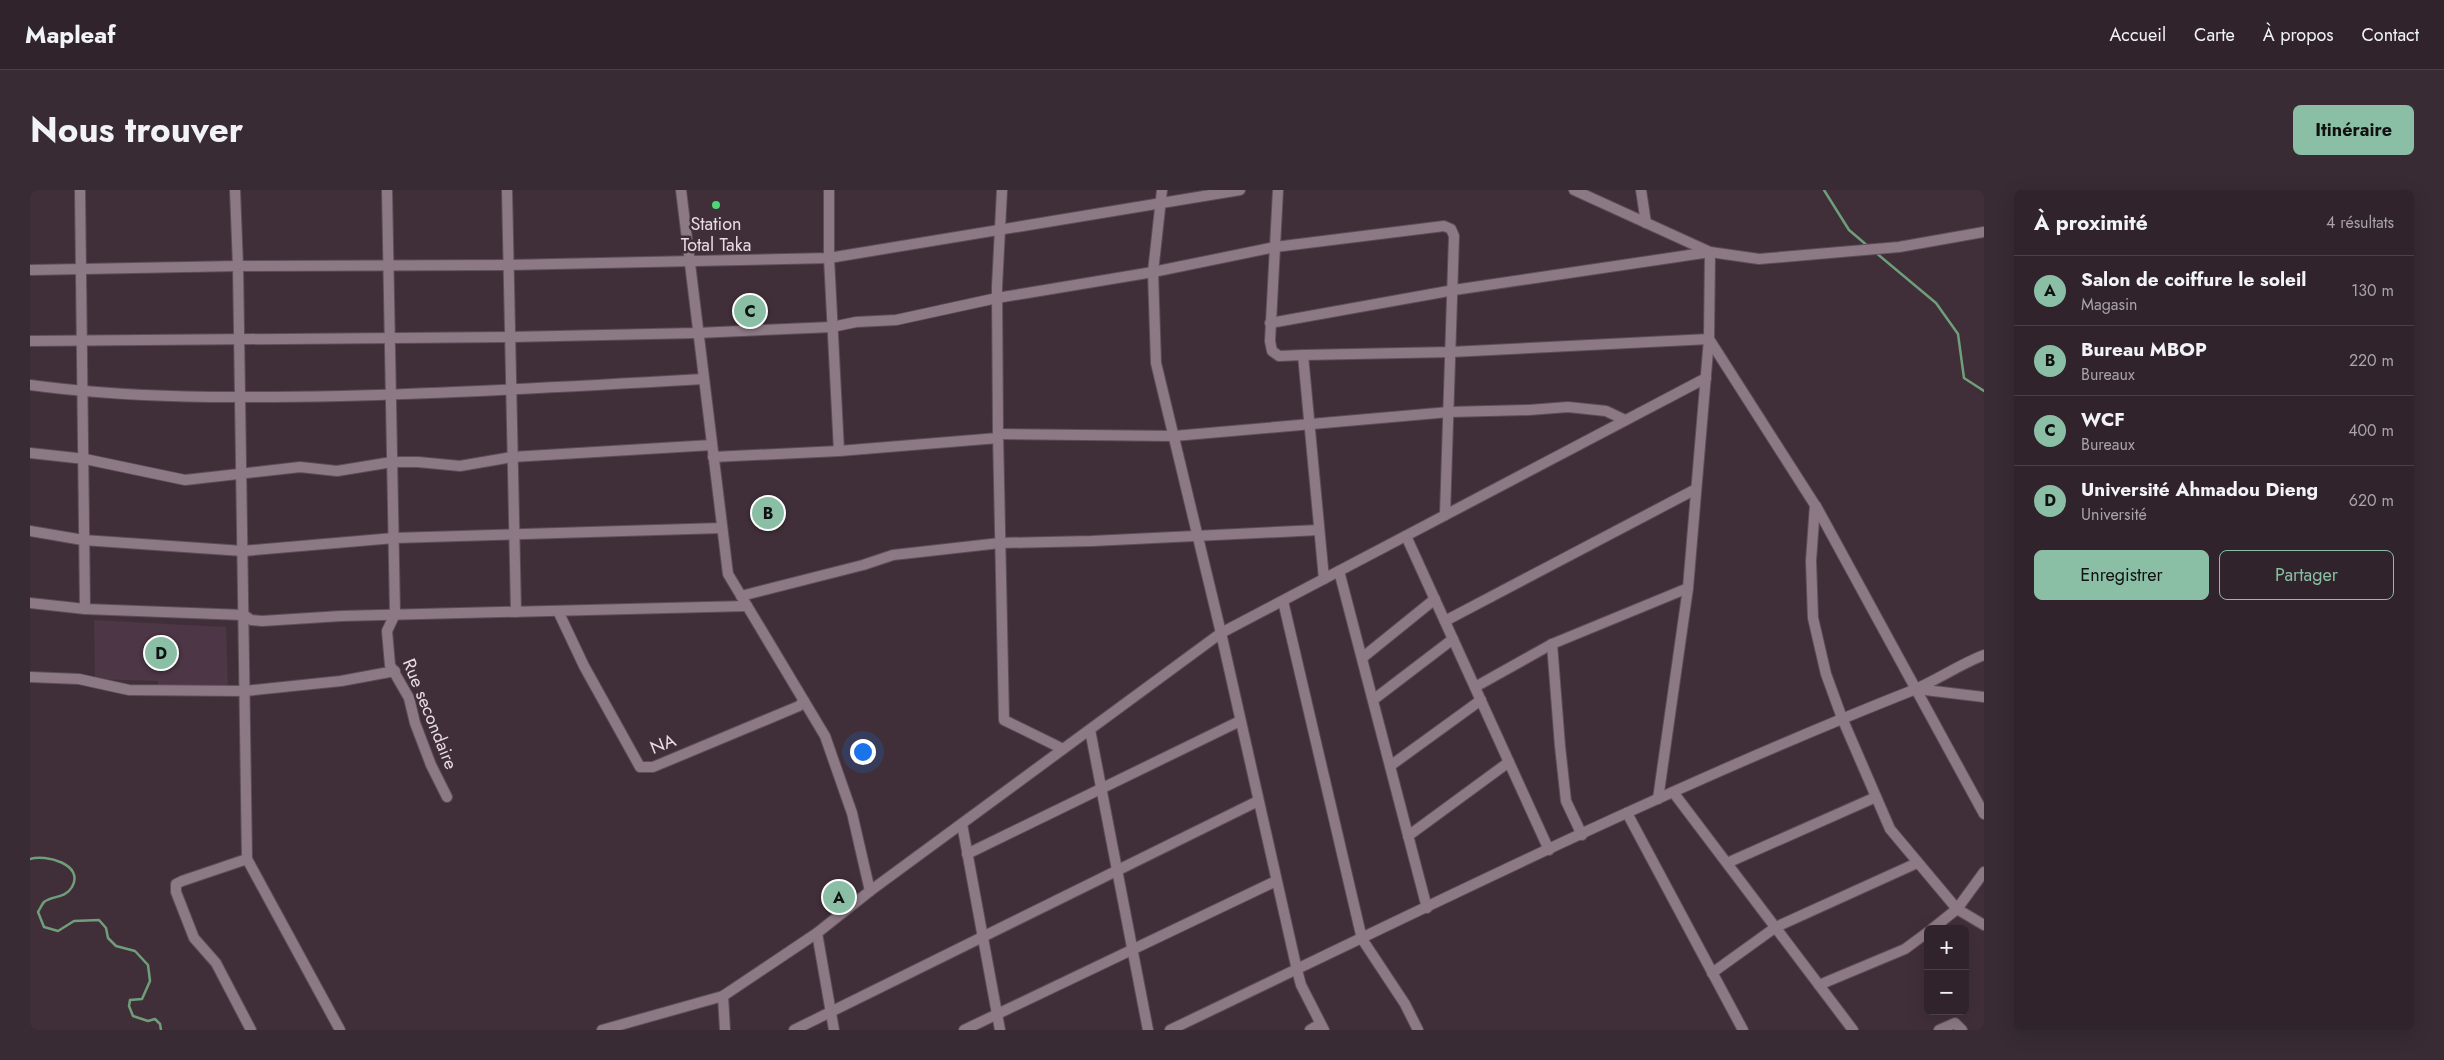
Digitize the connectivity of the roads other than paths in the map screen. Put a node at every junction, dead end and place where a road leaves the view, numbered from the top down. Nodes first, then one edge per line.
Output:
1 (80, 190) edge
2 (235, 190) edge
3 (388, 190) edge
4 (507, 190) edge
5 (681, 190) edge
6 (829, 190) edge
7 (1002, 190) edge
8 (1162, 190) edge
9 (1240, 190) edge
10 (1278, 190) edge
11 (1574, 190) edge
12 (1641, 190) edge
13 (1161, 205) junction
14 (1646, 223) junction
15 (1001, 230) junction
16 (1984, 232) edge
17 (1275, 247) junction
18 (1710, 252) junction
19 (829, 258) junction
20 (689, 262) junction
21 (389, 265) junction
22 (508, 265) junction
23 (238, 266) junction
24 (82, 269) junction
25 (30, 270) edge
26 (1153, 272) junction
27 (1454, 290) junction
28 (997, 298) junction
29 (1270, 323) junction
30 (832, 327) junction
31 (697, 333) junction
32 (510, 337) junction
33 (239, 338) junction
34 (390, 339) junction
35 (1709, 339) junction
36 (83, 340) junction
37 (30, 341) edge
38 (1451, 352) junction
39 (1303, 355) junction
40 (1706, 378) junction
41 (704, 379) junction
42 (30, 385) edge
43 (511, 391) junction
44 (84, 392) junction
45 (391, 395) junction
46 (240, 398) junction
47 (1449, 412) junction
48 (1625, 420) junction
49 (1309, 423) junction
50 (998, 436) junction
51 (1174, 436) junction
52 (712, 445) junction
53 (839, 451) junction
54 (30, 453) edge
55 (512, 456) junction
56 (713, 456) junction
57 (85, 459) junction
58 (392, 462) junction
59 (242, 475) junction
60 (1696, 489) junction
61 (1816, 505) junction
62 (1445, 515) junction
63 (722, 528) junction
64 (1319, 530) junction
65 (30, 532) edge
66 (514, 533) junction
67 (1197, 535) junction
68 (1406, 536) junction
69 (394, 538) junction
70 (83, 540) junction
71 (1000, 543) junction
72 (243, 551) junction
73 (1339, 571) junction
74 (1324, 579) junction
75 (1688, 588) junction
76 (741, 596) junction
77 (1435, 599) junction
78 (1282, 601) junction
79 (30, 603) edge
80 (747, 606) junction
81 (86, 609) junction
82 (558, 610) junction
83 (516, 612) junction
84 (395, 614) junction
85 (244, 615) junction
86 (1445, 621) junction
87 (1221, 633) junction
88 (1453, 639) junction
89 (1552, 644) junction
90 (1984, 655) edge
91 (1362, 658) junction
92 (395, 671) junction
93 (30, 677) edge
94 (1475, 687) junction
95 (1916, 689) junction
96 (245, 691) junction
97 (1984, 697) edge
98 (1373, 700) junction
99 (1481, 700) junction
100 (804, 701) junction
101 (1842, 718) junction
102 (1240, 721) junction
103 (1090, 730) junction
104 (1063, 749) junction
105 (1509, 762) junction
106 (1390, 766) junction
107 (1101, 789) junction
108 (1673, 792) junction
109 (1876, 796) junction
110 (447, 797) dead end
111 (1658, 798) junction
112 (1258, 802) junction
113 (1627, 813) junction
114 (1984, 814) edge
115 (962, 824) junction
116 (1582, 835) junction
117 (1408, 836) junction
118 (1549, 850) junction
119 (967, 854) junction
120 (248, 859) junction
121 (1727, 863) junction
122 (1917, 863) junction
123 (1118, 870) junction
124 (1984, 872) edge
125 (1276, 881) junction
126 (870, 891) junction
127 (1427, 908) junction
128 (1957, 909) junction
129 (1937, 925) edge
130 (1984, 925) edge
131 (1776, 928) junction
132 (817, 933) junction
133 (1924, 935) edge
134 (983, 937) junction
135 (1362, 939) junction
136 (1133, 949) junction
137 (1297, 970) junction
138 (1712, 973) junction
139 (1819, 985) junction
140 (723, 996) junction
141 (829, 1013) junction
142 (997, 1014) junction
143 (1322, 1027) edge
144 (251, 1030) edge
145 (340, 1030) edge
146 (602, 1030) edge
147 (725, 1030) edge
148 (794, 1030) edge
149 (834, 1030) edge
150 (964, 1030) edge
151 (1000, 1030) edge
152 (1148, 1030) edge
153 (1170, 1030) edge
154 (1310, 1030) edge
155 (1418, 1030) edge
156 (1742, 1030) edge
157 (1853, 1030) edge
158 (1939, 1030) edge
159 (1962, 1030) edge

1 - 24 street
2 - 23 street
3 - 21 street, Rue secondaire
4 - 22 street
5 - 20 street
6 - 19 street
7 - 15 street
8 - 13 street
9 - 13 street
10 - 17 street
11 - 14 street
12 - 14 street
13 - 15 street
13 - 26 street
14 - 18 street
15 - 19 street
15 - 28 street
16 - 18 street
17 - 26 street
17 - 27 street
17 - 29 street
18 - 27 street
18 - 35 street
19 - 20 street
19 - 30 street
20 - 22 street
20 - 31 street
21 - 22 street
21 - 23 street
21 - 34 street, Rue secondaire
22 - 32 street
23 - 24 street
23 - 33 street
24 - 25 street
24 - 36 street
26 - 28 street
26 - 51 street
27 - 29 street
27 - 38 street
28 - 30 street
28 - 50 street
29 - 39 street
30 - 31 street
30 - 53 street
31 - 32 street
31 - 41 street
32 - 34 street
32 - 43 street
33 - 34 street
33 - 36 street
33 - 46 street
34 - 45 street, Rue secondaire
35 - 38 street
35 - 40 street
35 - 61 street
36 - 37 street
36 - 44 street
38 - 39 street
38 - 47 street
39 - 49 street
40 - 48 street
40 - 60 street
41 - 43 street
41 - 52 street
42 - 44 street
43 - 45 street
43 - 55 street
44 - 46 street
44 - 57 street
45 - 46 street
45 - 58 street, Rue secondaire
46 - 59 street
47 - 48 street
47 - 49 street
47 - 62 street
48 - 62 street
49 - 51 street
49 - 64 street
50 - 51 street
50 - 53 street
50 - 71 street
51 - 67 street
52 - 55 street
52 - 56 street
53 - 56 street
54 - 57 street
55 - 58 street
55 - 66 street
56 - 63 street
57 - 59 street
57 - 70 street
58 - 59 street
58 - 69 street, Rue secondaire
59 - 72 street
60 - 75 street
60 - 86 street
61 - 95 street
61 - 101 street
62 - 68 street
63 - 66 street
63 - 76 street
64 - 67 street
64 - 74 street
65 - 70 street
66 - 69 street
66 - 83 street
67 - 71 street
67 - 87 street
68 - 73 street
68 - 77 street
69 - 72 street
69 - 84 street, Rue secondaire
70 - 72 street
70 - 81 street
71 - 76 street
71 - 104 street
72 - 85 street
73 - 74 street
73 - 91 street
74 - 78 street
75 - 89 street
75 - 111 street
76 - 80 street
77 - 86 street
77 - 91 street
78 - 87 street
78 - 135 street
79 - 81 street
80 - 82 street
80 - 100 street
81 - 85 street
82 - 83 street
82 - 100 street, NA
83 - 84 street
84 - 85 street
84 - 92 street, Rue secondaire
85 - 96 street
86 - 88 street
87 - 102 street
87 - 103 street
88 - 94 street
88 - 98 street
89 - 94 street
89 - 116 street
90 - 95 street
91 - 98 street
92 - 96 street
92 - 110 street, Rue secondaire
93 - 96 street
94 - 99 street
95 - 97 street
95 - 101 street
95 - 114 street
96 - 120 street
98 - 106 street
99 - 105 street
99 - 106 street
100 - 126 street
101 - 108 street
101 - 109 street
102 - 107 street
102 - 112 street
103 - 104 street
103 - 107 street
104 - 115 street
105 - 117 street
105 - 118 street
106 - 117 street
107 - 119 street
107 - 123 street
108 - 111 street
108 - 121 street
109 - 121 street
109 - 122 street
111 - 113 street
112 - 123 street
112 - 125 street
113 - 116 street
113 - 138 street
115 - 119 street
115 - 126 street
116 - 118 street
117 - 127 street
118 - 127 street
119 - 134 street
120 - 144 street
120 - 145 street
121 - 131 street
122 - 128 street
122 - 131 street
123 - 134 street
123 - 136 street
124 - 128 street
125 - 136 street
125 - 137 street
126 - 132 street
127 - 135 street
128 - 129 street
128 - 130 street
131 - 138 street
131 - 139 street
132 - 140 street
132 - 141 street
133 - 139 street
134 - 141 street
134 - 142 street
135 - 137 street
135 - 155 street
136 - 142 street
136 - 152 street
137 - 143 street
137 - 153 street
138 - 156 street
139 - 157 street
140 - 146 street
140 - 147 street
141 - 148 street
141 - 149 street
142 - 150 street
142 - 151 street
143 - 154 street
158 - 159 street

